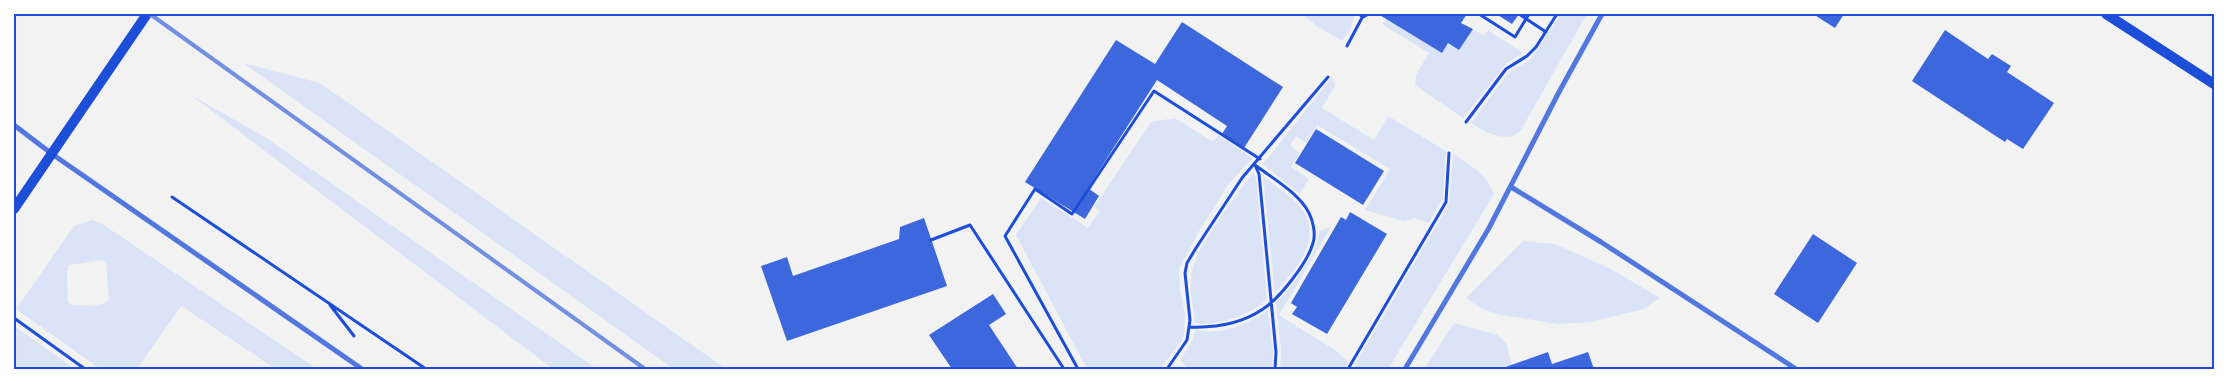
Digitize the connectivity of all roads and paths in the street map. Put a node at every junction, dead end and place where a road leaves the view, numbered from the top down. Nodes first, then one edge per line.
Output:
1 (147, 14) edge
2 (1359, 14) edge
3 (1369, 14) edge
4 (1479, 14) edge
5 (1519, 14) edge
6 (1529, 14) edge
7 (1557, 14) edge
8 (1602, 14) edge
9 (2106, 14) edge
10 (1363, 15) edge
11 (1546, 32) junction
12 (1347, 46) dead end
13 (1328, 77) dead end
14 (2214, 84) edge
15 (1466, 122) dead end
16 (14, 125) edge
17 (1449, 153) dead end
18 (52, 154) junction
19 (1260, 158) junction
20 (1255, 165) junction
21 (1511, 187) junction
22 (172, 197) dead end
23 (14, 209) edge
24 (932, 240) dead end
25 (1272, 302) junction
26 (14, 318) edge
27 (1190, 327) junction
28 (85, 369) edge
29 (362, 369) edge
30 (426, 369) edge
31 (1064, 369) edge
32 (1078, 369) edge
33 (1167, 369) edge
34 (1275, 369) edge
35 (1348, 369) edge
36 (1405, 369) edge
37 (1796, 369) edge

1 - 18 main road
2 - 10 path
3 - 10 path
4 - 6 path
5 - 11 path
7 - 11 path
8 - 21 street
9 - 14 main road
10 - 12 path
11 - 15 path
13 - 19 path
16 - 18 street
17 - 35 path
18 - 23 main road
18 - 29 street
19 - 20 path
19 - 32 path
20 - 25 path
20 - 25 path
20 - 27 path
21 - 36 street
21 - 37 street
22 - 30 path
24 - 31 path
25 - 27 path
25 - 34 path
26 - 28 path
27 - 33 path

